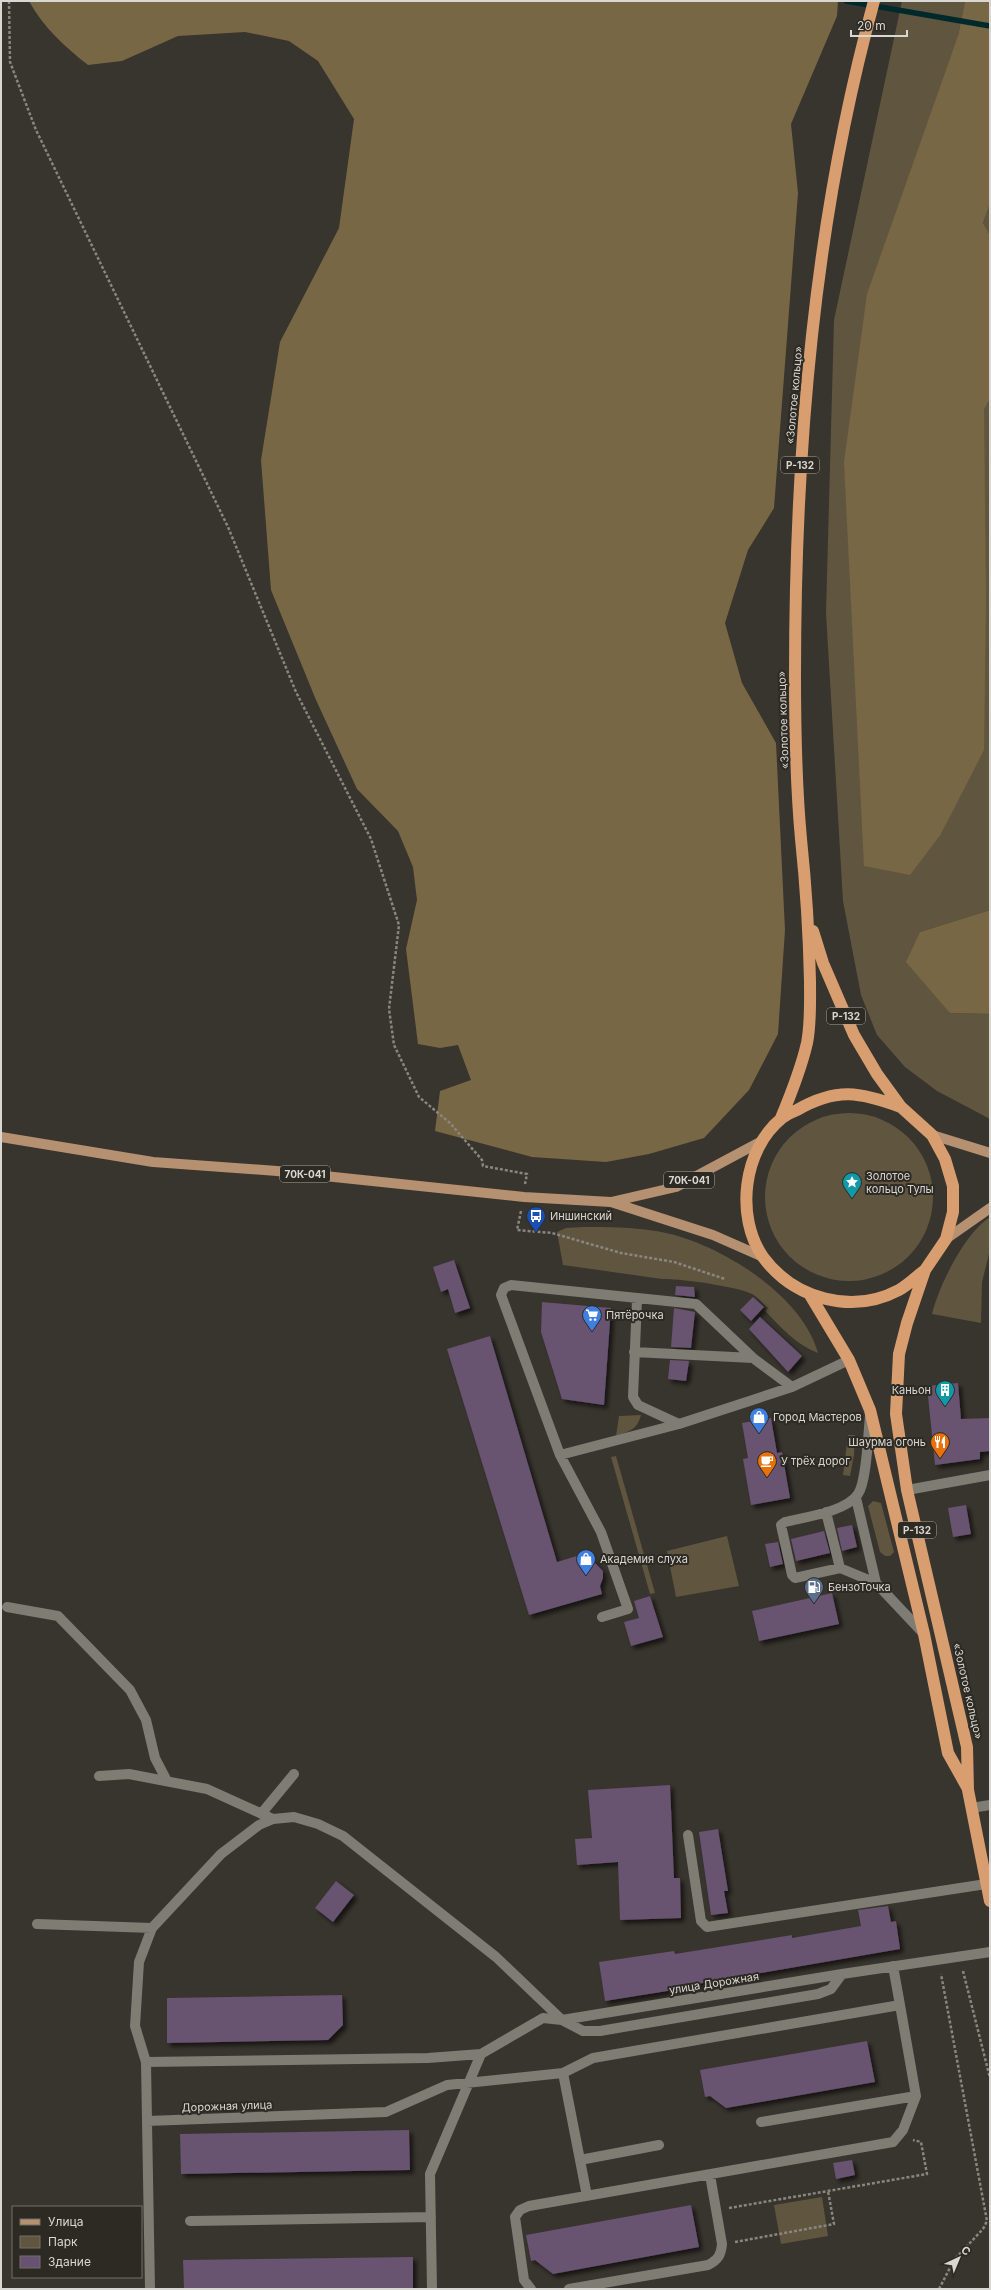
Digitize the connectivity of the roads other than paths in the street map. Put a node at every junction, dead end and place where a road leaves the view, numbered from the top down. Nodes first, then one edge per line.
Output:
1 (874, 1) edge
2 (809, 917) junction
3 (901, 1107) junction
4 (781, 1118) junction
5 (932, 1134) junction
6 (1, 1137) edge
7 (762, 1141) junction
8 (990, 1153) edge
9 (610, 1202) junction
10 (990, 1208) edge
11 (946, 1239) junction
12 (763, 1256) junction
13 (925, 1270) junction
14 (810, 1295) junction
15 (637, 1299) junction
16 (634, 1352) junction
17 (753, 1358) junction
18 (849, 1360) junction
19 (792, 1387) junction
20 (870, 1410) junction
21 (679, 1424) junction
22 (560, 1455) junction
23 (990, 1475) edge
24 (907, 1490) junction
25 (856, 1498) junction
26 (826, 1512) junction
27 (840, 1568) junction
28 (876, 1583) junction
29 (7, 1607) dead end
30 (602, 1617) dead end
31 (924, 1634) junction
32 (294, 1774) dead end
33 (99, 1776) dead end
34 (167, 1782) junction
35 (968, 1790) junction
36 (990, 1805) edge
37 (971, 1808) junction
38 (261, 1814) junction
39 (273, 1819) junction
40 (688, 1835) dead end
41 (986, 1884) junction
42 (990, 1900) edge
43 (37, 1924) dead end
44 (152, 1928) junction
45 (990, 1952) edge
46 (894, 1966) junction
47 (842, 1974) junction
48 (900, 2005) junction
49 (562, 2020) junction
50 (481, 2054) junction
51 (146, 2062) junction
52 (563, 2073) junction
53 (469, 2083) junction
54 (916, 2096) junction
55 (147, 2122) junction
56 (761, 2122) dead end
57 (659, 2145) dead end
58 (580, 2160) junction
59 (710, 2175) junction
60 (587, 2196) junction
61 (431, 2216) junction
62 (190, 2221) dead end
63 (150, 2289) edge
64 (432, 2289) edge
65 (529, 2289) edge
66 (569, 2289) edge

1 - 2 highway, «Золотое кольцо» / Р-132
2 - 3 highway, «Золотое кольцо» / Р-132
2 - 4 highway, «Золотое кольцо» / Р-132
3 - 4 highway, «Золотое кольцо» / Р-132
3 - 5 highway, «Золотое кольцо» / Р-132
4 - 7 highway, «Золотое кольцо» / Р-132
5 - 8 main road
5 - 11 highway, «Золотое кольцо» / Р-132
6 - 9 main road, 70К-041
7 - 9 main road, 70К-041
7 - 12 highway, «Золотое кольцо» / Р-132
9 - 12 main road, 70К-041
10 - 11 main road
11 - 13 highway, «Золотое кольцо» / Р-132
12 - 14 highway, «Золотое кольцо» / Р-132
13 - 14 highway, «Золотое кольцо» / Р-132
13 - 24 highway, «Золотое кольцо» / Р-132
14 - 18 highway, «Золотое кольцо» / Р-132
15 - 16 street
15 - 17 street
15 - 22 street
16 - 17 street
16 - 21 street
17 - 19 street
18 - 19 street
18 - 20 highway, «Золотое кольцо» / Р-132
19 - 21 street
20 - 25 street
20 - 31 highway, «Золотое кольцо» / Р-132
21 - 22 street
22 - 30 street
23 - 24 street
24 - 35 highway, «Золотое кольцо» / Р-132
25 - 26 street
25 - 28 street
26 - 27 street
26 - 27 street
27 - 28 street
28 - 31 street
29 - 34 street
31 - 35 highway, «Золотое кольцо» / Р-132
32 - 38 street
33 - 34 street
34 - 38 street
35 - 37 highway, Р-132
36 - 37 street
37 - 41 highway, Р-132
38 - 39 street
39 - 44 street
39 - 49 street
40 - 41 street
41 - 42 highway, Р-132
43 - 44 street
44 - 51 street
45 - 46 street, улица Дорожная
46 - 47 street, улица Дорожная
46 - 48 street
47 - 49 street, улица Дорожная
47 - 49 street
48 - 52 street
48 - 54 street
49 - 50 street, улица Дорожная
50 - 51 street
50 - 53 street
51 - 55 street
52 - 53 street, Дорожная улица
52 - 58 street
53 - 55 street, Дорожная улица
53 - 61 street
54 - 56 street
54 - 59 street
55 - 63 street
57 - 58 street
58 - 60 street
59 - 60 street
59 - 66 street
60 - 65 street
61 - 62 street
61 - 64 street

